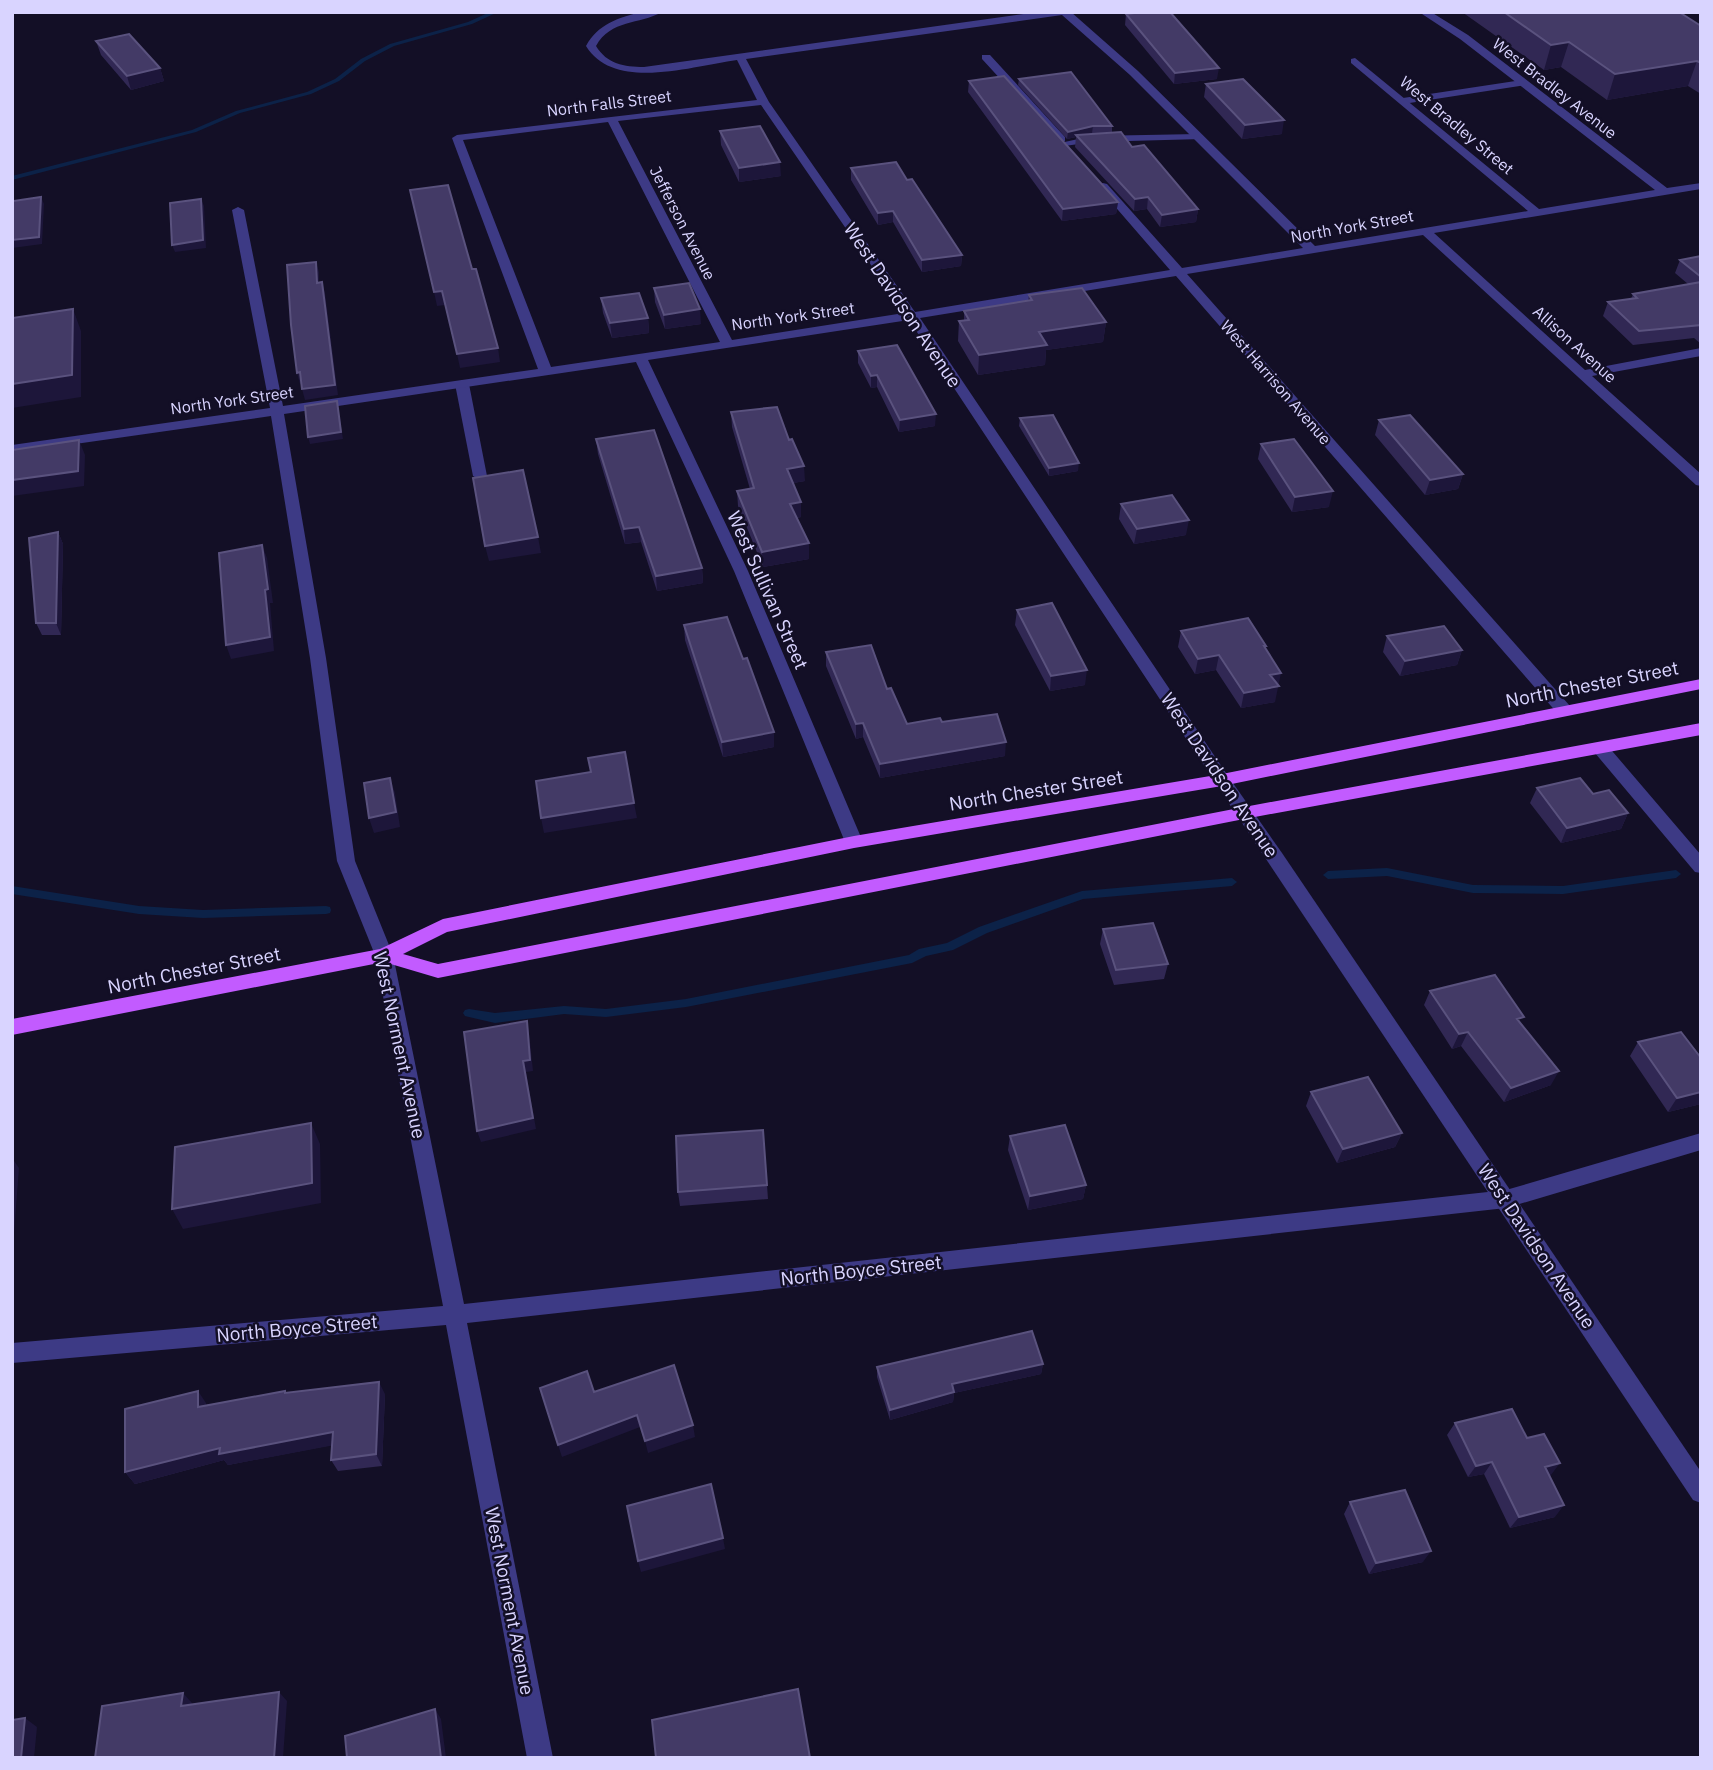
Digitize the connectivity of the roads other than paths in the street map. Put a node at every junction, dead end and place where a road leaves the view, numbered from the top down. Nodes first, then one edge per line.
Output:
1 (657, 12) edge
2 (1063, 12) edge
3 (1424, 12) edge
4 (986, 57) dead end
5 (741, 58) junction
6 (1355, 61) dead end
7 (1522, 83) junction
8 (1403, 101) junction
9 (764, 102) junction
10 (611, 118) junction
11 (1198, 137) junction
12 (1091, 173) edge
13 (1701, 186) edge
14 (1665, 192) junction
15 (238, 210) dead end
16 (1538, 214) junction
17 (1426, 232) junction
18 (1314, 251) junction
19 (1180, 272) junction
20 (912, 316) junction
21 (727, 343) junction
22 (1701, 352) edge
23 (640, 356) junction
24 (547, 372) junction
25 (1582, 374) junction
26 (462, 384) junction
27 (277, 411) junction
28 (12, 449) edge
29 (480, 476) edge
30 (1701, 482) edge
31 (1701, 684) edge
32 (1564, 710) junction
33 (1701, 729) edge
34 (1601, 749) junction
35 (1222, 780) junction
36 (1244, 813) junction
37 (854, 842) junction
38 (1701, 867) edge
39 (384, 955) junction
40 (12, 1027) edge
41 (1701, 1141) edge
42 (1506, 1199) junction
43 (454, 1315) junction
44 (12, 1353) edge
45 (1701, 1492) edge
46 (540, 1758) edge

1 - 5 street
2 - 5 street
2 - 11 street
3 - 7 street, West Bradley Avenue
4 - 11 street
5 - 9 street, West Davidson Avenue
6 - 8 street, West Bradley Street
7 - 8 street
7 - 14 street, West Bradley Avenue
8 - 16 street, West Bradley Street
9 - 10 street, North Falls Street
9 - 20 street, West Davidson Avenue
10 - 21 street, Jefferson Avenue
10 - 24 street, North Falls Street
11 - 18 street
12 - 19 street, West Harrison Avenue
13 - 14 street, North York Street
14 - 16 street, North York Street
15 - 27 street, West Norment Avenue
16 - 17 street, North York Street
17 - 18 street, North York Street
17 - 25 street, Allison Avenue
18 - 19 street, North York Street
19 - 20 street, North York Street
19 - 32 street, West Harrison Avenue
20 - 21 street, North York Street
20 - 35 street, West Davidson Avenue
21 - 23 street, North York Street
22 - 25 street
23 - 24 street, North York Street
23 - 37 street, West Sullivan Street
24 - 26 street, North York Street
25 - 30 street, Allison Avenue
26 - 27 street, North York Street
26 - 29 street
27 - 28 street, North York Street
27 - 39 street, West Norment Avenue
31 - 32 main road, North Chester Street
32 - 35 main road, North Chester Street
33 - 34 main road, North Chester Street
34 - 36 main road, North Chester Street
34 - 38 street
35 - 36 street, West Davidson Avenue
35 - 37 main road, North Chester Street
36 - 39 main road, North Chester Street
36 - 42 street, West Davidson Avenue
37 - 39 main road, North Chester Street
39 - 40 main road, North Chester Street
39 - 43 street, West Norment Avenue
41 - 42 street, North Boyce Street
42 - 43 street, North Boyce Street
42 - 45 street, West Davidson Avenue
43 - 44 street, North Boyce Street
43 - 46 street, West Norment Avenue

